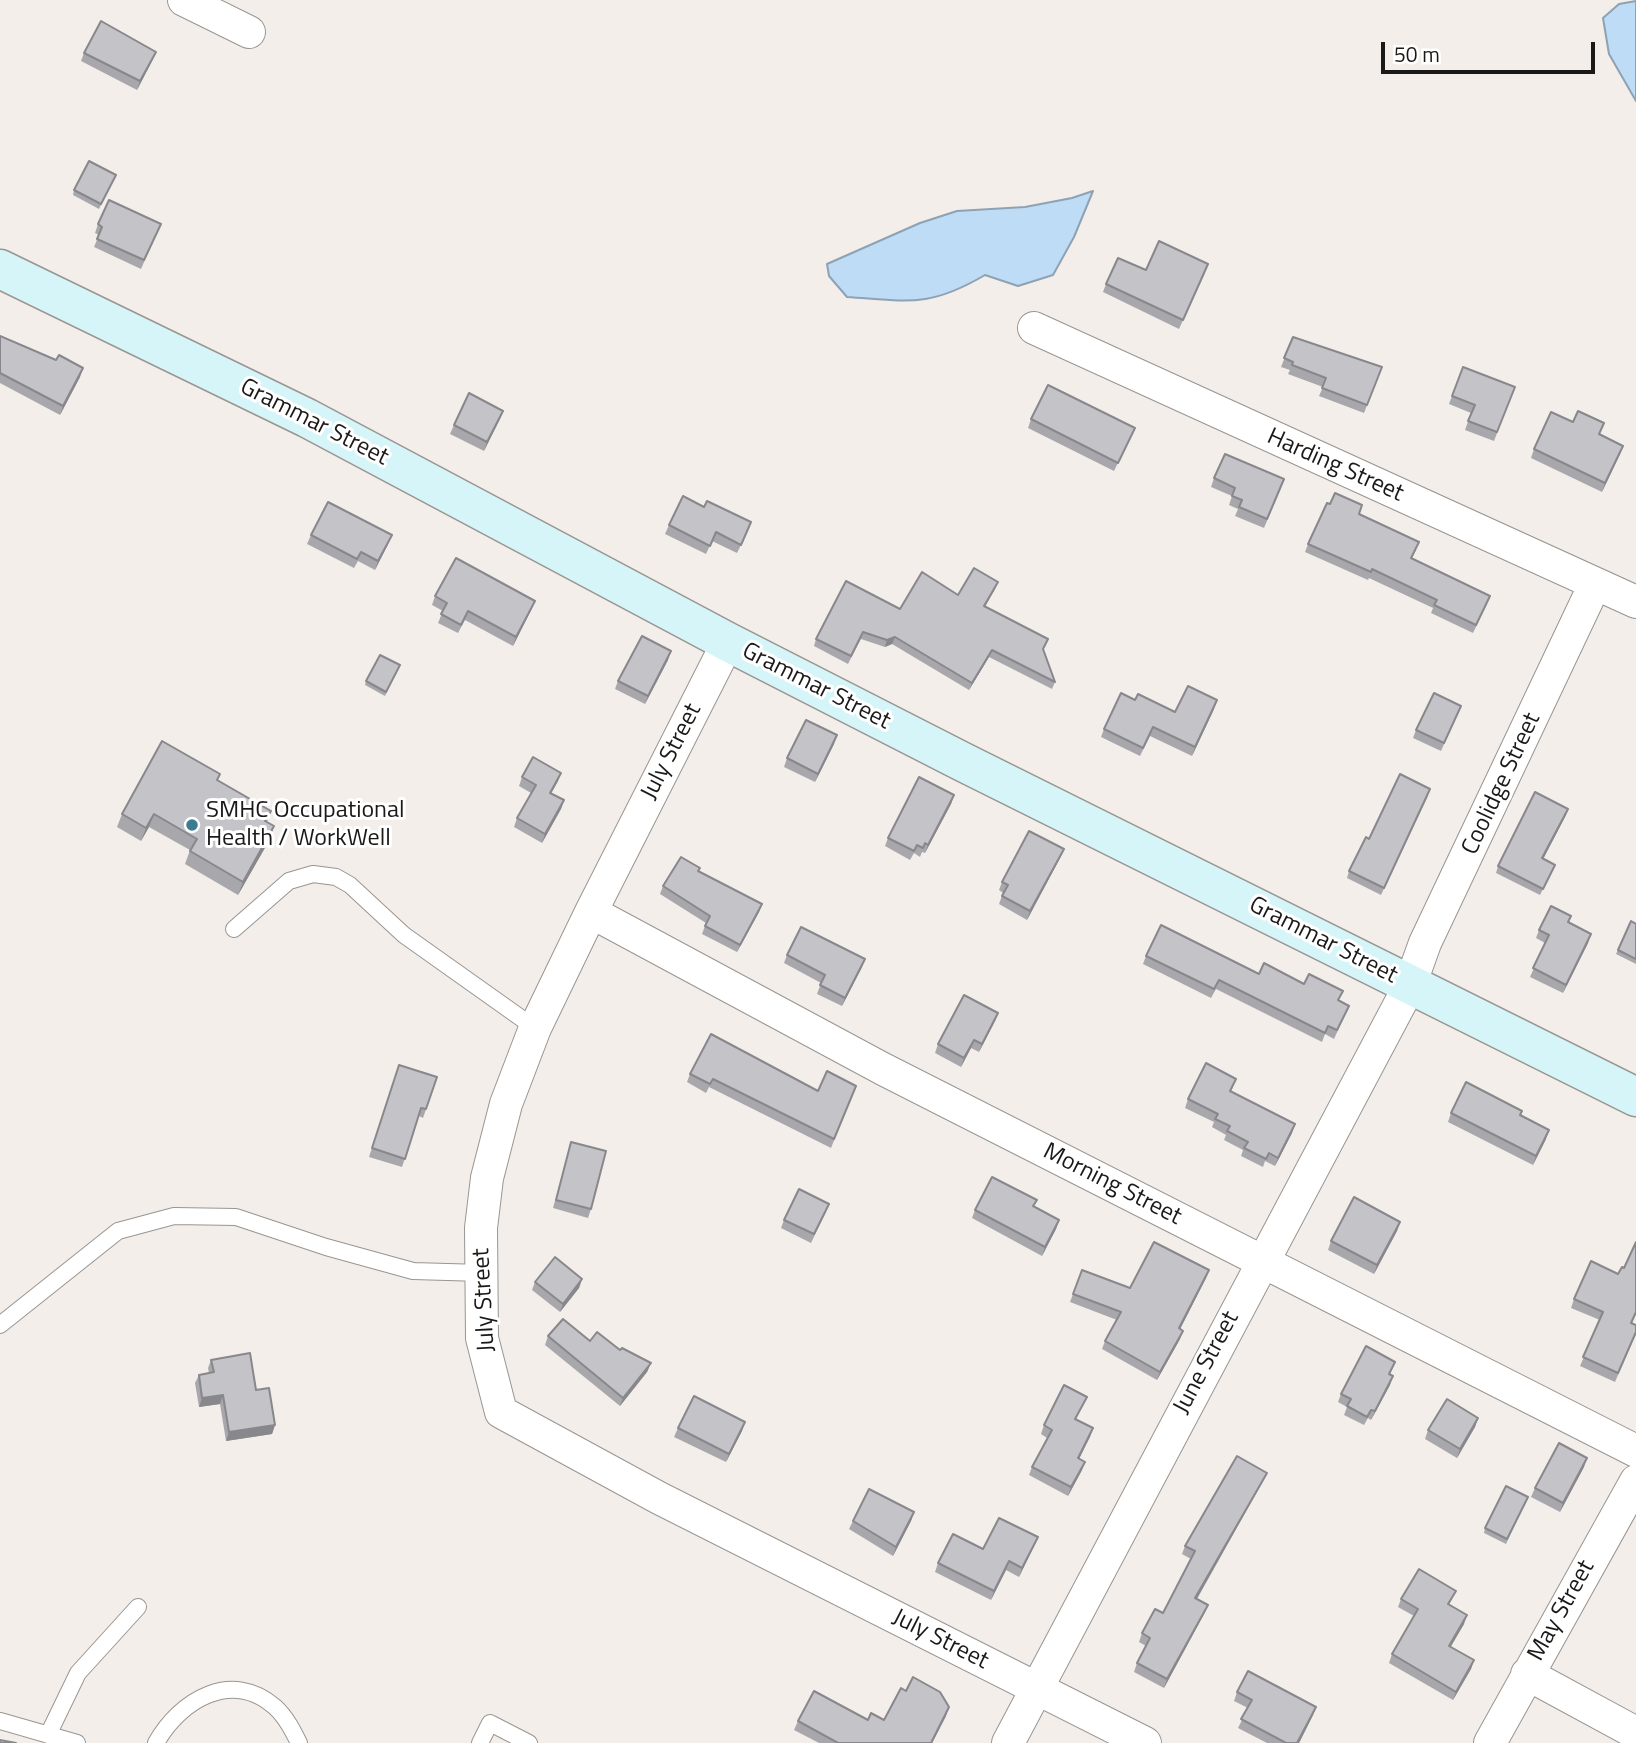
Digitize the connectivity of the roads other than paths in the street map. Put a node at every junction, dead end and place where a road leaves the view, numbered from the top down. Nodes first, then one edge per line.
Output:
1 (184, 0) edge
2 (248, 32) dead end
3 (0, 269) edge
4 (1034, 328) dead end
5 (1595, 584) junction
6 (1636, 602) edge
7 (728, 642) junction
8 (591, 912) junction
9 (233, 929) dead end
10 (1410, 985) junction
11 (535, 1028) junction
12 (1636, 1097) edge
13 (1260, 1262) junction
14 (482, 1273) junction
15 (0, 1325) edge
16 (1636, 1451) edge
17 (1636, 1481) edge
18 (138, 1608) dead end
19 (1527, 1674) junction
20 (1035, 1688) junction
21 (0, 1721) edge
22 (1636, 1733) edge
23 (48, 1735) junction
24 (77, 1743) edge
25 (156, 1743) edge
26 (299, 1743) edge
27 (480, 1743) edge
28 (529, 1743) edge
29 (1008, 1743) edge
30 (1145, 1743) edge
31 (1490, 1743) edge

1 - 2 street
3 - 7 street, Grammar Street
4 - 5 street, Harding Street
5 - 6 street, Harding Street
5 - 10 street, Coolidge Street
7 - 8 street, July Street
7 - 10 street, Grammar Street
8 - 11 street, July Street
8 - 13 street, Morning Street
9 - 11 lane
10 - 12 street, Grammar Street
10 - 13 street, June Street
11 - 14 street, July Street
13 - 16 street, Morning Street
13 - 20 street, June Street
14 - 15 lane
14 - 20 street, July Street
17 - 19 street, May Street
18 - 23 lane
19 - 22 street
19 - 31 street, May Street
20 - 29 street, June Street
20 - 30 street, July Street
21 - 23 lane
23 - 24 lane
25 - 26 lane
27 - 28 lane

